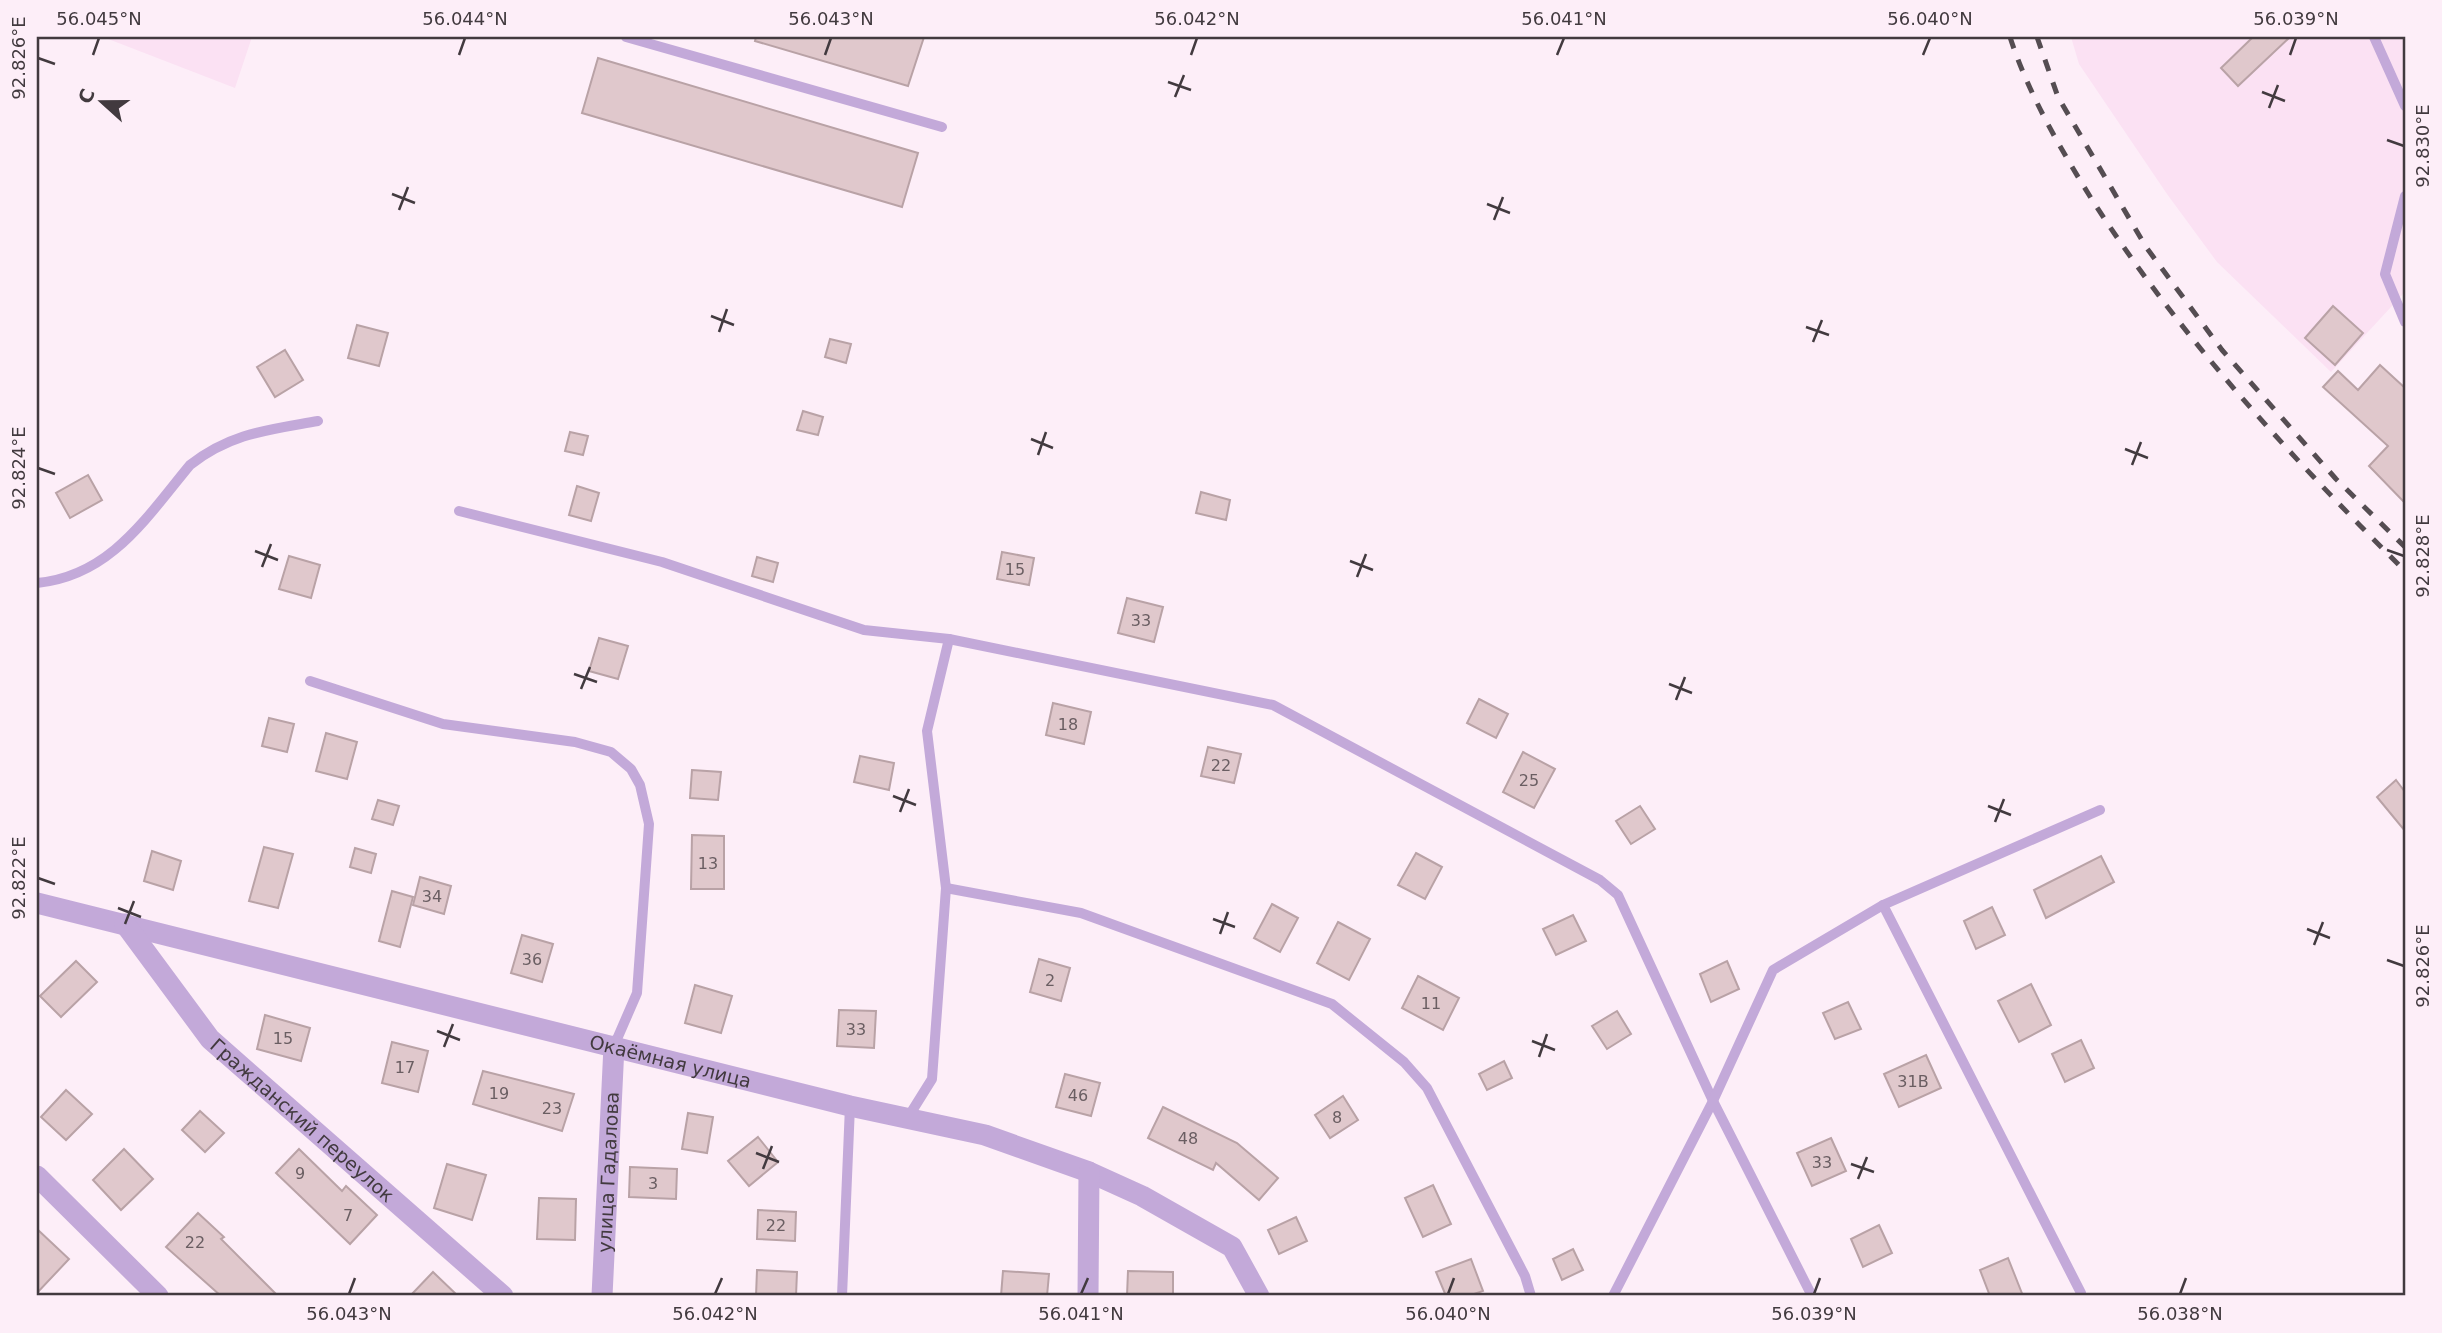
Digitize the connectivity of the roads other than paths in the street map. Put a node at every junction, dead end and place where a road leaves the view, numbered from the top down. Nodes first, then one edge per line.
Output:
1 (626, 37) edge
2 (2374, 37) edge
3 (2405, 106) edge
4 (942, 127) dead end
5 (2405, 196) edge
6 (2405, 322) edge
7 (318, 421) dead end
8 (459, 511) dead end
9 (37, 583) edge
10 (949, 639) junction
11 (310, 681) dead end
12 (2100, 810) dead end
13 (946, 888) junction
14 (37, 902) edge
15 (1883, 905) junction
16 (125, 924) junction
17 (614, 1046) junction
18 (1713, 1101) junction
19 (850, 1106) junction
20 (906, 1119) junction
21 (1089, 1172) junction
22 (37, 1176) edge
23 (2081, 1293) dead end
24 (158, 1296) edge
25 (503, 1296) edge
26 (602, 1296) edge
27 (842, 1296) edge
28 (1088, 1296) edge
29 (1259, 1296) edge
30 (1531, 1296) edge
31 (1613, 1296) edge
32 (1812, 1296) edge

1 - 4 lane
2 - 3 lane
5 - 6 lane
7 - 9 lane
8 - 10 lane
10 - 13 lane
10 - 18 lane
11 - 17 lane
12 - 15 lane
13 - 20 lane
13 - 30 lane
14 - 16 street, Окаёмная улица
15 - 18 lane
15 - 23 lane
16 - 17 street, Окаёмная улица
16 - 25 street, Гражданский переулок
17 - 19 street, Окаёмная улица
17 - 26 street, улица Гадалова
18 - 31 lane
18 - 32 lane
19 - 20 street, Окаёмная улица
19 - 27 lane
20 - 21 street, Окаёмная улица
21 - 28 street
21 - 29 street, Окаёмная улица
22 - 24 street

